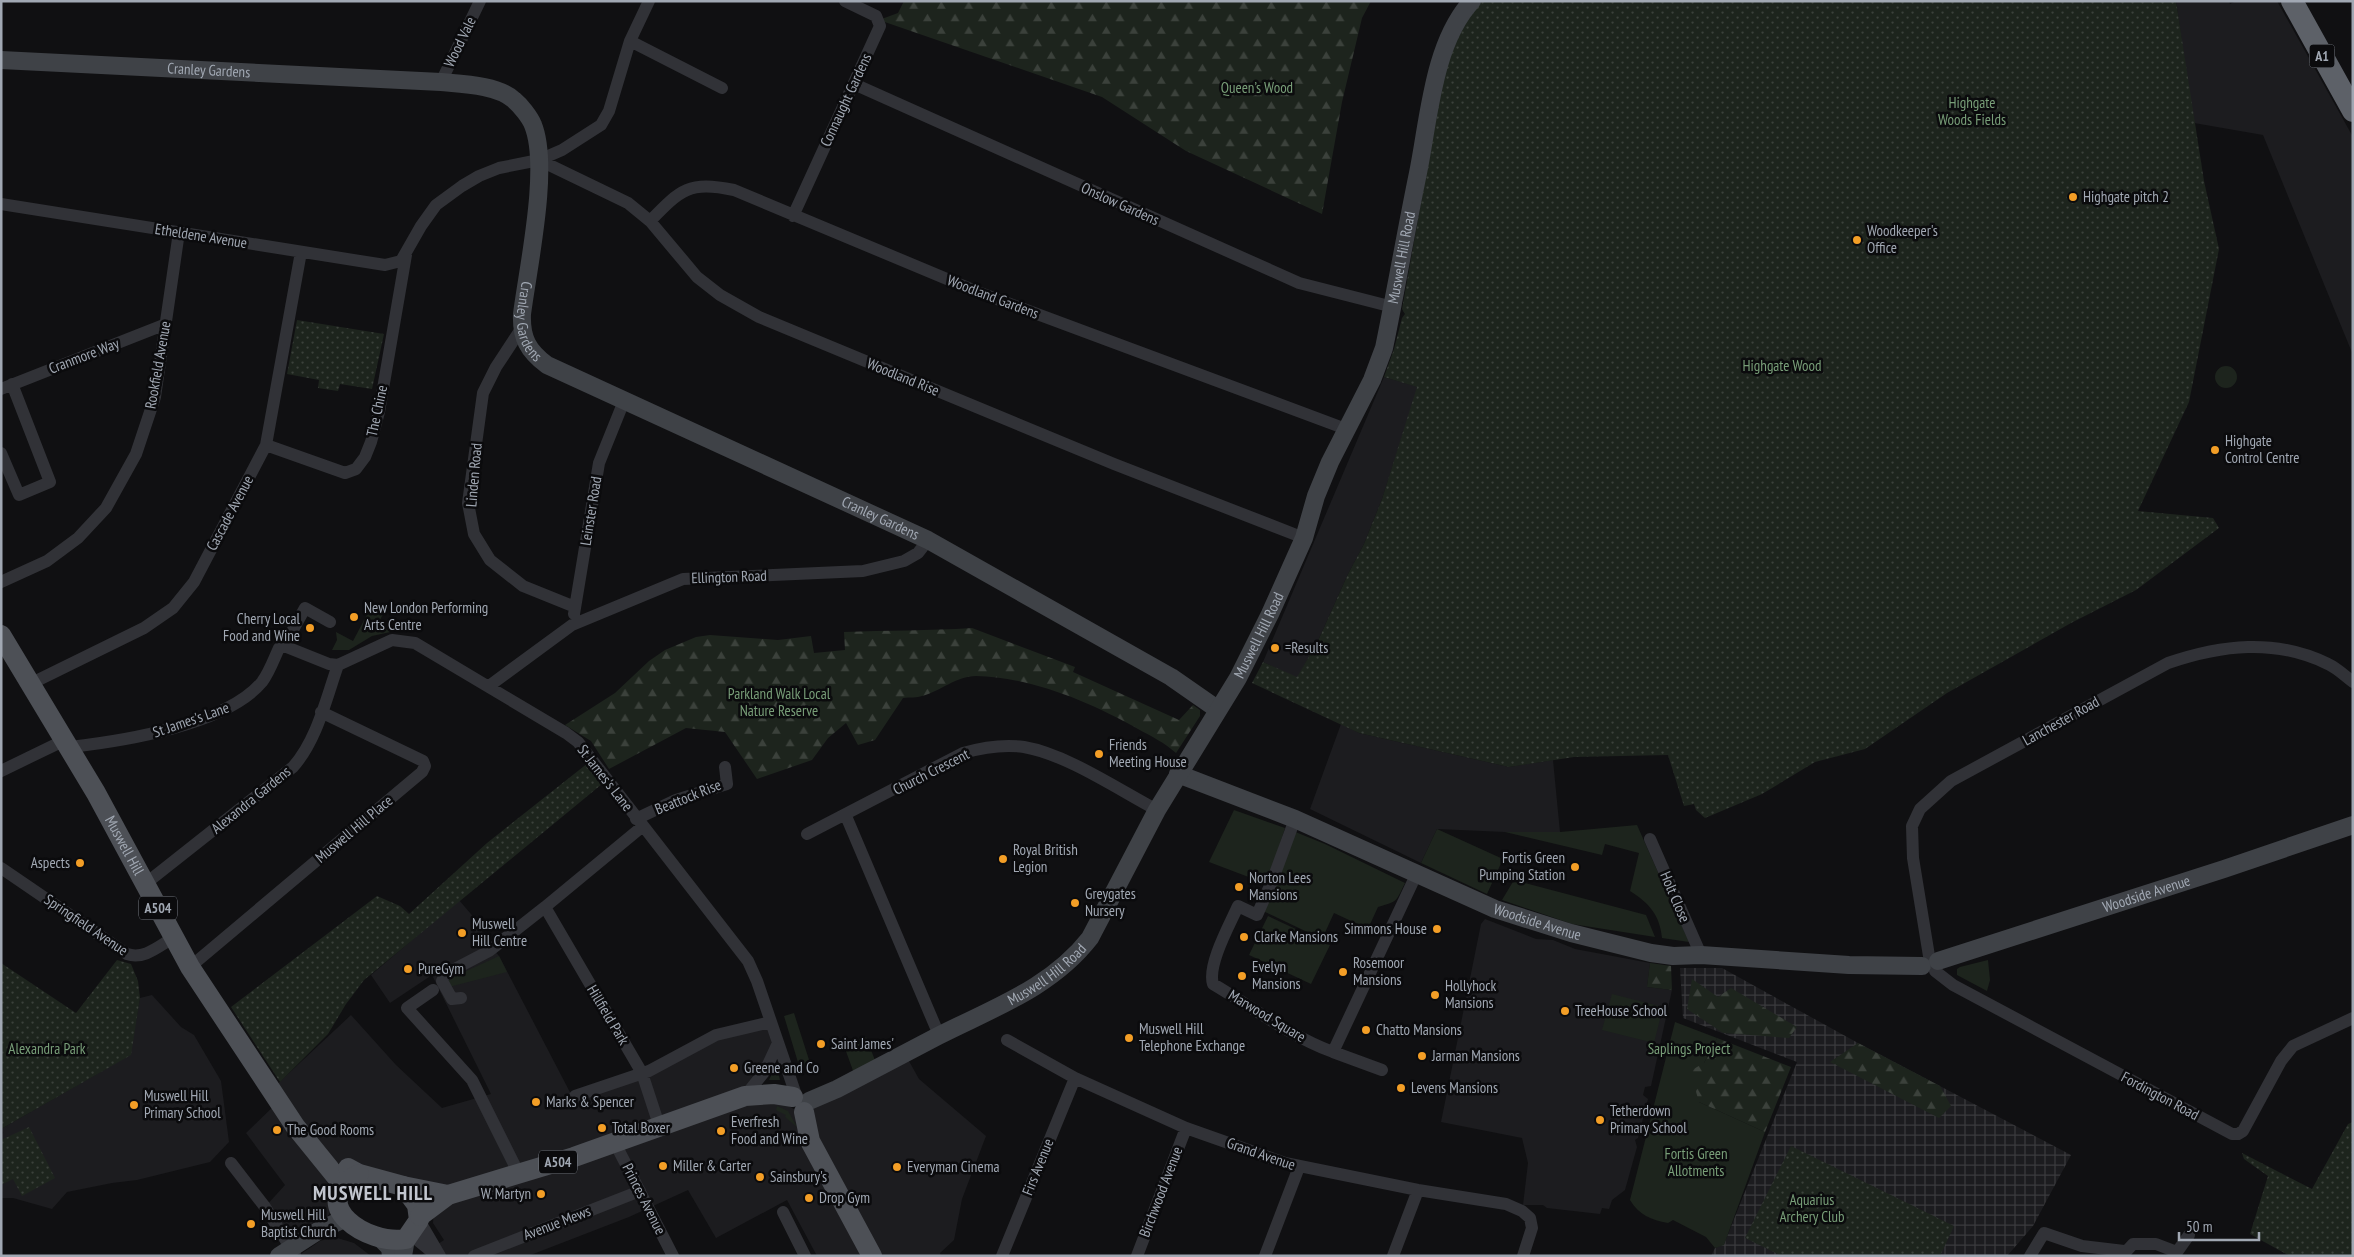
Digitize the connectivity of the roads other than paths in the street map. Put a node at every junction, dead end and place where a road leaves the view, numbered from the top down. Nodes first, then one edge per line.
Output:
1 (480, 1) edge
2 (649, 1) edge
3 (845, 1) edge
4 (1472, 1) edge
5 (2292, 1) edge
6 (630, 41) junction
7 (1, 60) edge
8 (441, 82) junction
9 (854, 84) junction
10 (722, 88) dead end
11 (2353, 111) edge
12 (539, 160) junction
13 (1, 204) edge
14 (793, 216) junction
15 (650, 221) junction
16 (179, 232) junction
17 (301, 252) junction
18 (403, 258) junction
19 (1393, 307) junction
20 (166, 324) junction
21 (521, 329) junction
22 (7, 386) edge
23 (624, 401) junction
24 (1346, 429) junction
25 (266, 445) junction
26 (1, 453) edge
27 (1304, 538) junction
28 (928, 540) junction
29 (1, 582) edge
30 (575, 607) junction
31 (330, 622) dead end
32 (572, 625) junction
33 (1, 635) edge
34 (284, 646) junction
35 (338, 665) junction
36 (2353, 682) edge
37 (30, 684) junction
38 (488, 686) junction
39 (1217, 709) junction
40 (321, 712) junction
41 (67, 744) junction
42 (725, 767) dead end
43 (1, 771) edge
44 (1178, 774) junction
45 (1157, 810) junction
46 (846, 816) junction
47 (1295, 819) junction
48 (639, 823) junction
49 (2353, 825) edge
50 (807, 834) dead end
51 (1650, 839) dead end
52 (1, 868) edge
53 (1416, 875) junction
54 (145, 884) junction
55 (545, 907) junction
56 (173, 938) junction
57 (1701, 955) junction
58 (1931, 963) junction
59 (190, 967) junction
60 (433, 990) dead end
61 (461, 998) dead end
62 (2353, 1018) edge
63 (771, 1022) junction
64 (939, 1035) junction
65 (1007, 1040) dead end
66 (778, 1043) junction
67 (1333, 1052) junction
68 (1382, 1070) dead end
69 (642, 1073) junction
70 (1075, 1078) junction
71 (575, 1096) dead end
72 (745, 1096) junction
73 (800, 1101) junction
74 (660, 1128) junction
75 (1186, 1128) junction
76 (615, 1143) junction
77 (318, 1152) junction
78 (231, 1163) dead end
79 (1298, 1167) junction
80 (359, 1174) junction
81 (519, 1174) junction
82 (403, 1186) junction
83 (1418, 1190) junction
84 (640, 1191) junction
85 (448, 1195) junction
86 (341, 1203) junction
87 (783, 1212) dead end
88 (412, 1233) edge
89 (2189, 1235) dead end
90 (386, 1247) edge
91 (288, 1253) edge
92 (2123, 1254) edge
93 (439, 1256) edge
94 (474, 1256) edge
95 (673, 1256) edge
96 (805, 1256) edge
97 (872, 1256) edge
98 (1002, 1256) edge
99 (1137, 1256) edge
100 (1264, 1256) edge
101 (1393, 1256) edge
102 (1523, 1256) edge
103 (2030, 1256) edge

1 - 8 street, Wood Vale
2 - 6 street
3 - 9 street, Connaught Gardens
4 - 19 street, Muswell Hill Road
5 - 11 highway, A1
6 - 10 street
6 - 12 street
7 - 8 street, Cranley Gardens
8 - 12 street, Cranley Gardens
9 - 14 street, Connaught Gardens
9 - 19 street, Onslow Gardens
12 - 15 street, Woodland Rise
12 - 18 street, The Chine
12 - 21 street, Cranley Gardens
13 - 16 street, Etheldene Avenue
14 - 15 street, Woodland Gardens
14 - 24 street, Woodland Gardens
15 - 27 street, Woodland Rise
16 - 17 street, Etheldene Avenue
16 - 20 street, Rookfield Avenue
17 - 18 street, Etheldene Avenue
17 - 25 street, Cascade Avenue
18 - 25 street, The Chine
19 - 24 street, Muswell Hill Road
20 - 22 street, Cranmore Way
20 - 29 street, Rookfield Avenue
21 - 23 street, Cranley Gardens
21 - 30 street, Linden Road
22 - 26 street
23 - 28 street, Cranley Gardens
23 - 30 street, Leinster Road
24 - 27 street, Muswell Hill Road
25 - 37 street, Cascade Avenue
27 - 39 street, Muswell Hill Road
28 - 32 street, Ellington Road
28 - 39 street, Cranley Gardens
30 - 32 street, Leinster Road
31 - 34 street, St James's Lane
32 - 38 street, Ellington Road
33 - 37 main road, Muswell Hill / A504
34 - 35 street
34 - 41 street, St James's Lane
35 - 38 street, St James's Lane
35 - 40 street, Alexandra Gardens
36 - 58 street, Lanchester Road
37 - 41 main road, Muswell Hill / A504
38 - 48 street, St James's Lane
39 - 44 street, Muswell Hill Road
40 - 54 street, Alexandra Gardens
40 - 59 street, Muswell Hill Place
41 - 43 street, St James's Lane
41 - 54 main road, Muswell Hill / A504
42 - 48 street, Beattock Rise
44 - 45 street, Muswell Hill Road
44 - 47 street, Woodside Avenue
45 - 46 street, Church Crescent
45 - 64 street, Muswell Hill Road
46 - 50 street, Church Crescent
46 - 64 street
47 - 53 street, Woodside Avenue
47 - 67 street, Marwood Square
48 - 55 street
48 - 63 street, St James's Lane
49 - 58 street, Woodside Avenue
51 - 57 street, Holt Close
52 - 56 street, Springfield Avenue
53 - 57 street, Woodside Avenue
53 - 67 street
54 - 56 main road, Muswell Hill / A504
55 - 61 street
55 - 69 street, Hillfield Park
56 - 59 main road, Muswell Hill / A504
57 - 58 street, Woodside Avenue
58 - 62 street, Fordington Road
59 - 77 main road, Muswell Hill / A504
60 - 81 street
63 - 66 street, St James's Lane
63 - 69 street
64 - 73 street, Muswell Hill Road
65 - 70 street, Grand Avenue
66 - 72 street
66 - 73 street, St James's Lane
67 - 68 street
69 - 71 street
69 - 74 street, Hillfield Park
70 - 75 street, Grand Avenue
70 - 98 street, Firs Avenue
72 - 73 main road, A504
72 - 74 main road, A504
73 - 97 main road
74 - 76 main road, A504
75 - 79 street, Grand Avenue
75 - 99 street, Birchwood Avenue
76 - 81 main road, A504
76 - 84 street, Princes Avenue
77 - 80 main road, Muswell Hill / A504
77 - 86 main road, Muswell Hill / A504
78 - 91 street
79 - 83 street, Grand Avenue
79 - 100 street
80 - 82 main road, Muswell Hill / A504
80 - 86 main road
81 - 85 main road, A504
82 - 85 main road, A504
82 - 88 main road
83 - 101 street
83 - 102 street, Grand Avenue
84 - 94 street, Avenue Mews
84 - 95 street, Princes Avenue
85 - 88 main road, A504
86 - 90 main road
86 - 91 street
87 - 96 street
88 - 90 main road
88 - 93 street
89 - 92 street
92 - 103 street

